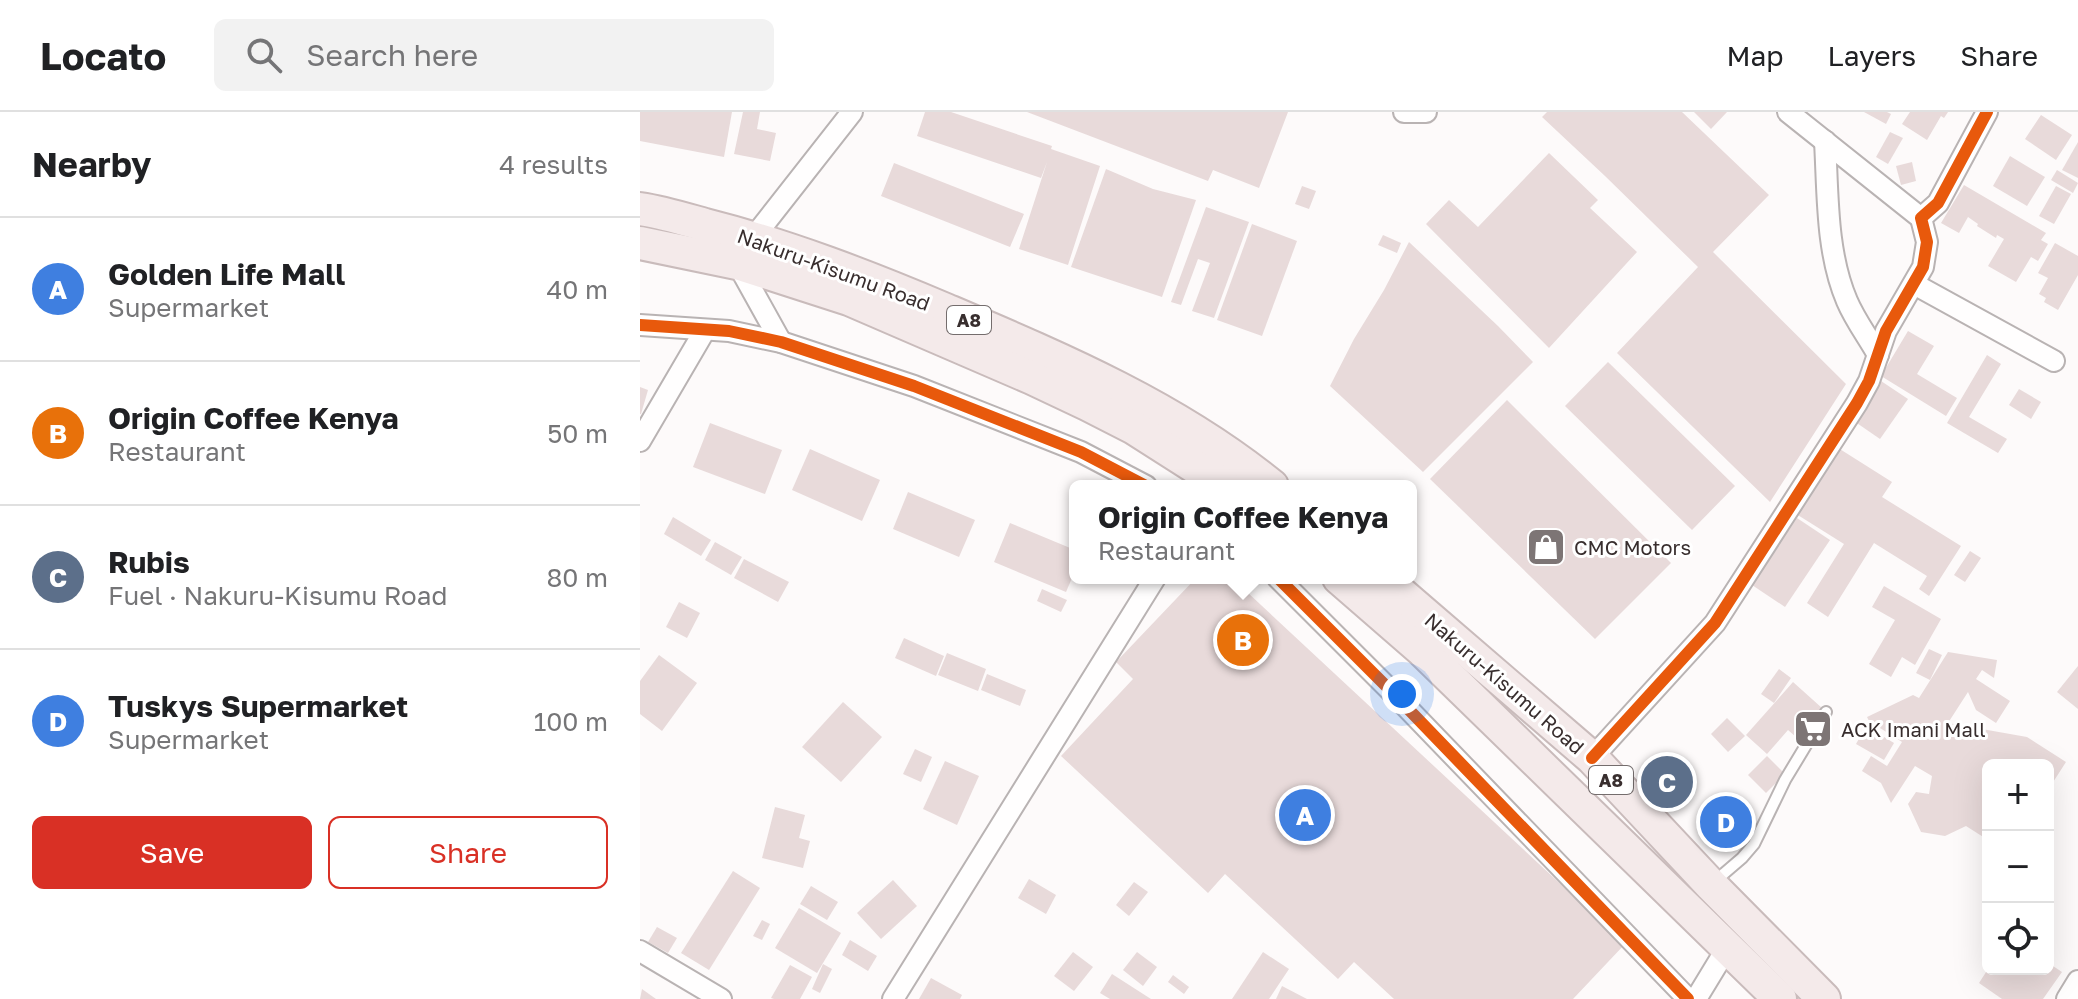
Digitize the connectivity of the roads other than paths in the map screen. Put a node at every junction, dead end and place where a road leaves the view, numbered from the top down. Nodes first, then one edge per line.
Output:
1 (852, 112) edge
2 (1404, 112) edge
3 (1426, 112) edge
4 (1788, 112) edge
5 (1987, 112) edge
6 (1825, 141) junction
7 (640, 209) edge
8 (1921, 218) junction
9 (640, 243) edge
10 (745, 250) junction
11 (1914, 284) junction
12 (640, 325) edge
13 (705, 330) junction
14 (781, 342) junction
15 (1878, 355) junction
16 (2054, 361) dead end
17 (640, 441) edge
18 (1135, 480) edge
19 (1216, 480) edge
20 (1265, 480) edge
21 (1151, 584) edge
22 (1284, 584) edge
23 (1346, 584) edge
24 (1390, 584) edge
25 (1826, 712) dead end
26 (1592, 758) junction
27 (1711, 885) junction
28 (1727, 948) junction
29 (640, 951) edge
30 (2078, 981) edge
31 (721, 999) edge
32 (893, 999) edge
33 (1688, 999) edge
34 (1696, 999) edge
35 (1780, 999) edge
36 (1824, 999) edge
37 (2067, 999) edge

1 - 10 street
2 - 3 street
4 - 6 street
5 - 8 street
6 - 8 street
6 - 15 street
7 - 10 highway, Nakuru-Kisumu Road / A8
8 - 11 street
9 - 10 highway, Nakuru-Kisumu Road / A8
10 - 14 street
10 - 19 highway, Nakuru-Kisumu Road / A8
10 - 20 highway, Nakuru-Kisumu Road / A8
11 - 15 street
11 - 16 street
12 - 13 street
13 - 14 street
13 - 17 street
14 - 18 street
15 - 26 street
21 - 32 street
22 - 33 street
23 - 28 highway, Nakuru-Kisumu Road / A8
24 - 26 highway, Nakuru-Kisumu Road / A8
25 - 27 lane
26 - 27 highway, Nakuru-Kisumu Road / A8
27 - 36 highway, Nakuru-Kisumu Road / A8
28 - 34 street
28 - 35 highway, Nakuru-Kisumu Road / A8
29 - 31 street
30 - 37 street

